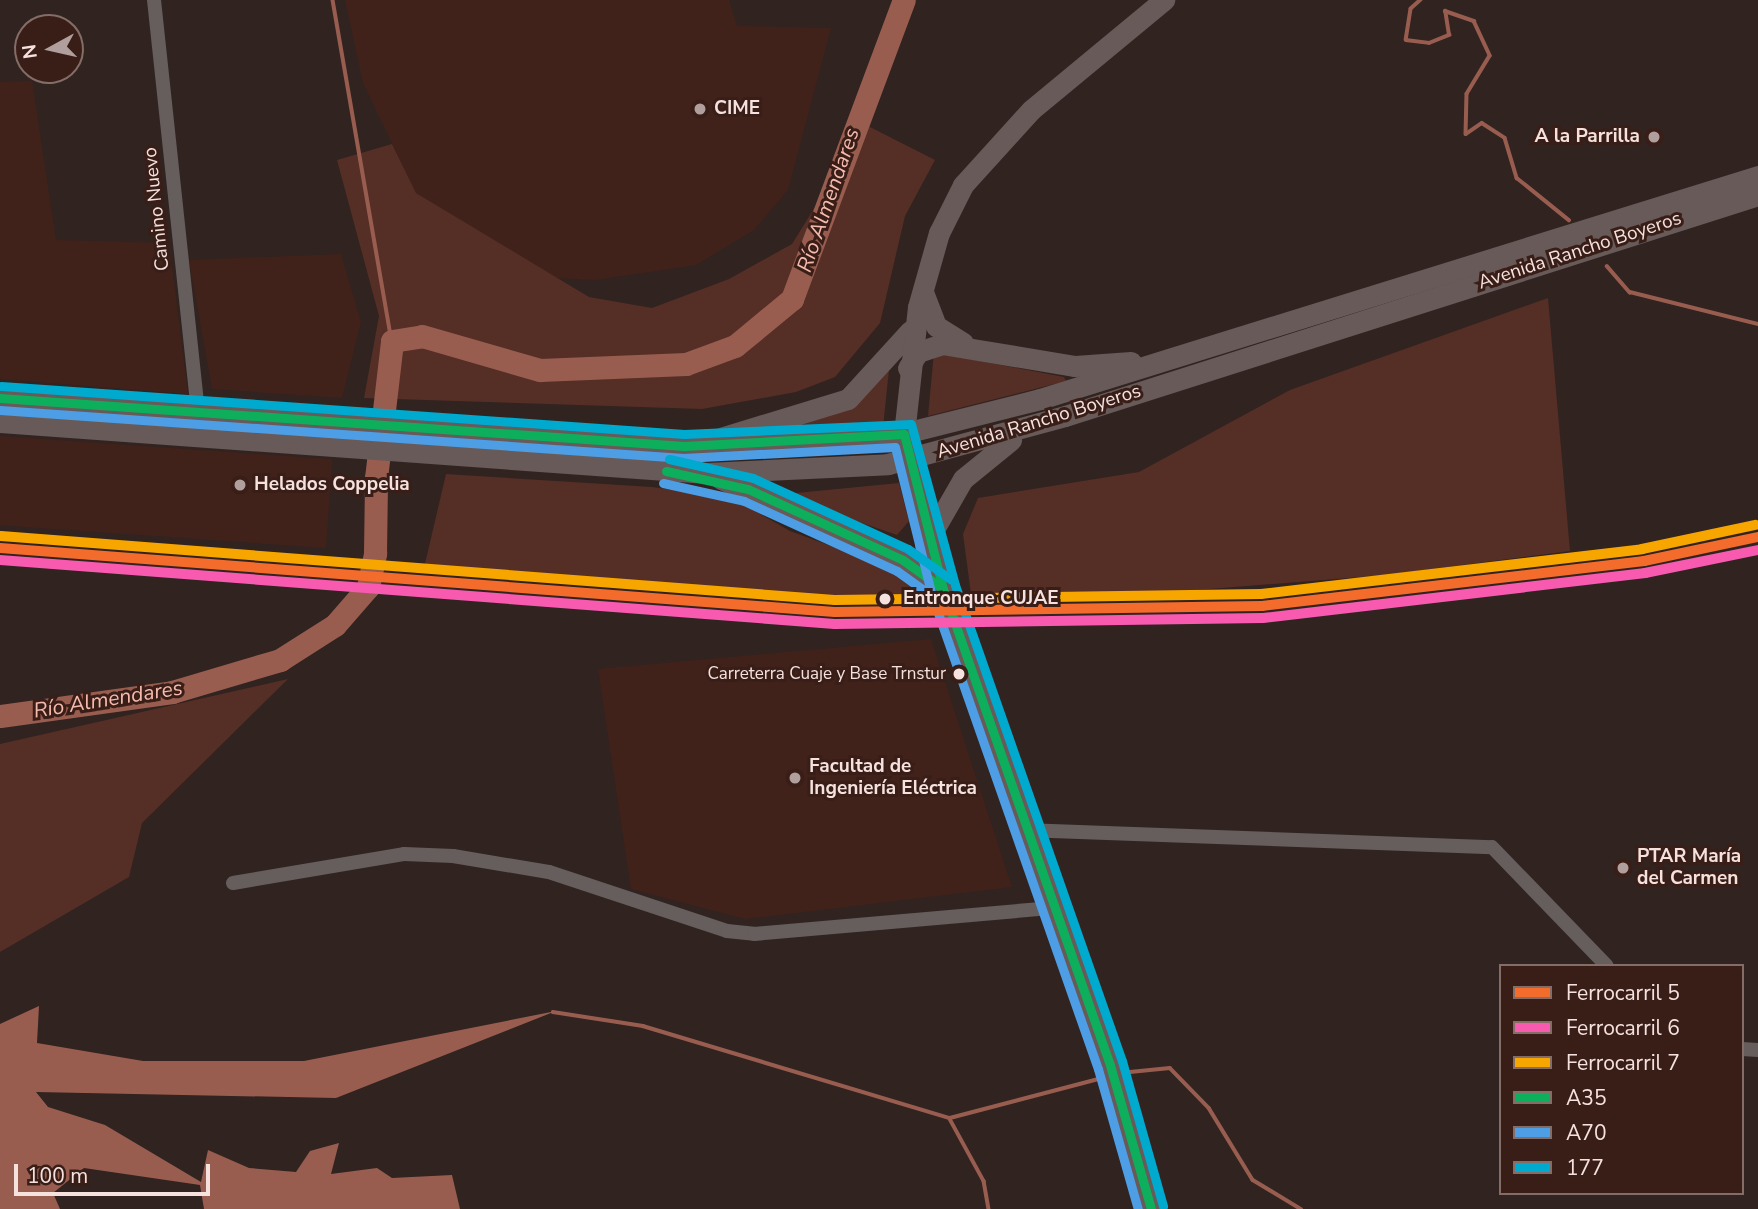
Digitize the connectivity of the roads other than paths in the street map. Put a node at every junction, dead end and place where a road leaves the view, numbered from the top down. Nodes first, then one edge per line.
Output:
1 (155, 0) edge
2 (1164, 0) edge
3 (1758, 176) edge
4 (1758, 195) edge
5 (922, 290) junction
6 (915, 323) junction
7 (974, 348) junction
8 (1185, 354) junction
9 (908, 368) junction
10 (0, 398) edge
11 (198, 414) junction
12 (1065, 416) junction
13 (0, 422) edge
14 (298, 431) junction
15 (904, 434) junction
16 (684, 446) junction
17 (908, 460) junction
18 (685, 472) junction
19 (929, 540) junction
20 (891, 555) junction
21 (943, 589) junction
22 (1024, 830) junction
23 (233, 883) dead end
24 (1053, 908) junction
25 (1605, 964) edge
26 (1151, 1209) edge

1 - 11 street, Camino Nuevo
2 - 5 highway
3 - 8 highway, Avenida Rancho Boyeros
4 - 12 highway, Avenida Rancho Boyeros
5 - 6 highway
5 - 7 highway
6 - 9 highway
6 - 16 highway
7 - 8 highway
7 - 9 highway
8 - 15 highway, Avenida Rancho Boyeros
9 - 15 highway
10 - 11 highway, Avenida Rancho Boyeros
11 - 14 highway, Avenida Rancho Boyeros
12 - 17 highway, Avenida Rancho Boyeros
12 - 19 highway
13 - 14 highway, Avenida Rancho Boyeros
14 - 16 highway, Avenida Rancho Boyeros
14 - 18 highway, Avenida Rancho Boyeros
15 - 16 highway, Avenida Rancho Boyeros
15 - 17 highway
17 - 18 highway, Avenida Rancho Boyeros
17 - 19 highway
18 - 20 highway
19 - 20 highway
19 - 21 highway
20 - 21 highway
21 - 22 highway
22 - 24 highway
22 - 25 street
23 - 24 street
24 - 26 highway

